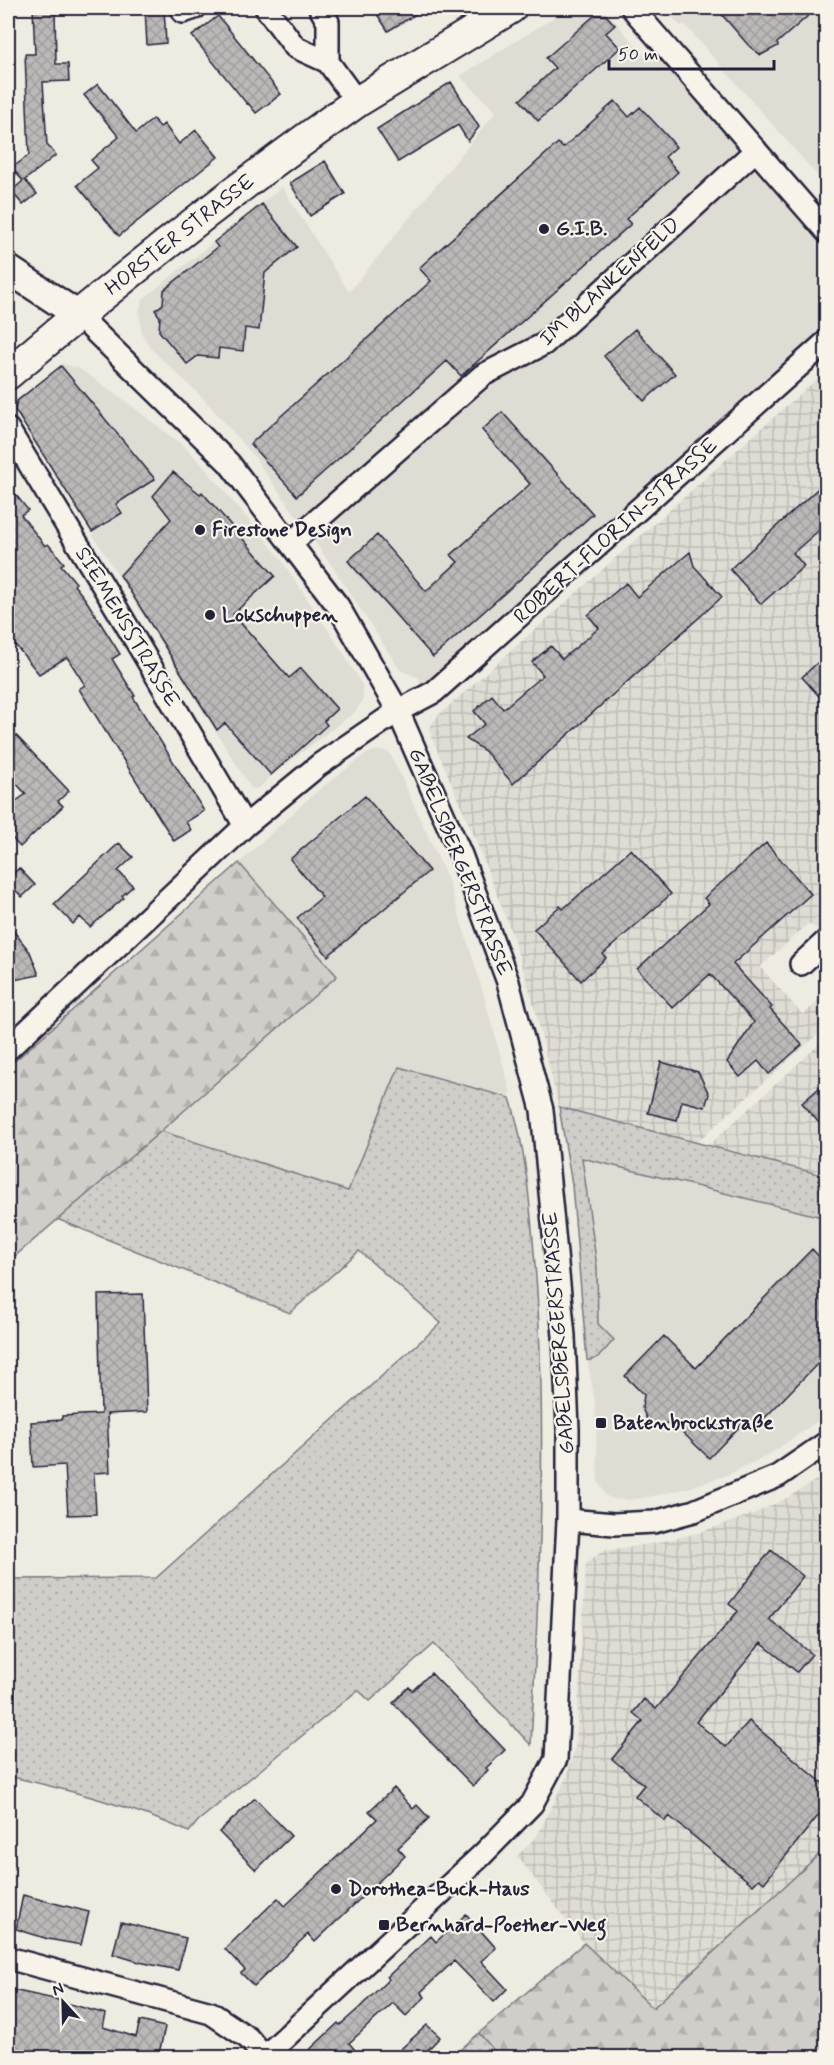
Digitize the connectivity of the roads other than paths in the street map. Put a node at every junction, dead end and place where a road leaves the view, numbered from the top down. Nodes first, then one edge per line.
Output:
1 (182, 8) edge
2 (195, 8) edge
3 (266, 8) edge
4 (320, 8) edge
5 (511, 8) edge
6 (632, 8) edge
7 (328, 62) junction
8 (357, 102) junction
9 (756, 150) junction
10 (826, 231) edge
11 (8, 269) edge
12 (78, 315) junction
13 (826, 342) edge
14 (8, 374) edge
15 (8, 429) edge
16 (291, 543) junction
17 (398, 711) junction
18 (245, 826) junction
19 (826, 941) edge
20 (801, 964) dead end
21 (8, 1049) edge
22 (826, 1443) edge
23 (568, 1520) junction
24 (8, 1958) edge
25 (264, 2057) edge

1 - 2 street
3 - 7 street
4 - 7 street
5 - 8 main road, HORSTER STRASSE
6 - 9 street
7 - 8 street
8 - 12 main road, HORSTER STRASSE
9 - 10 street
9 - 16 street, IM BLANKENFELD
11 - 12 street
12 - 14 main road, HORSTER STRASSE
12 - 16 street, GABELSBERGERSTRASSE
13 - 17 street, ROBERT-FLORIN-STRASSE
15 - 18 street, SIEMENSSTRASSE
16 - 17 street, GABELSBERGERSTRASSE
17 - 18 street
17 - 23 street, GABELSBERGERSTRASSE
18 - 21 street
19 - 20 street
22 - 23 street
23 - 25 street, GABELSBERGERSTRASSE
24 - 25 street

